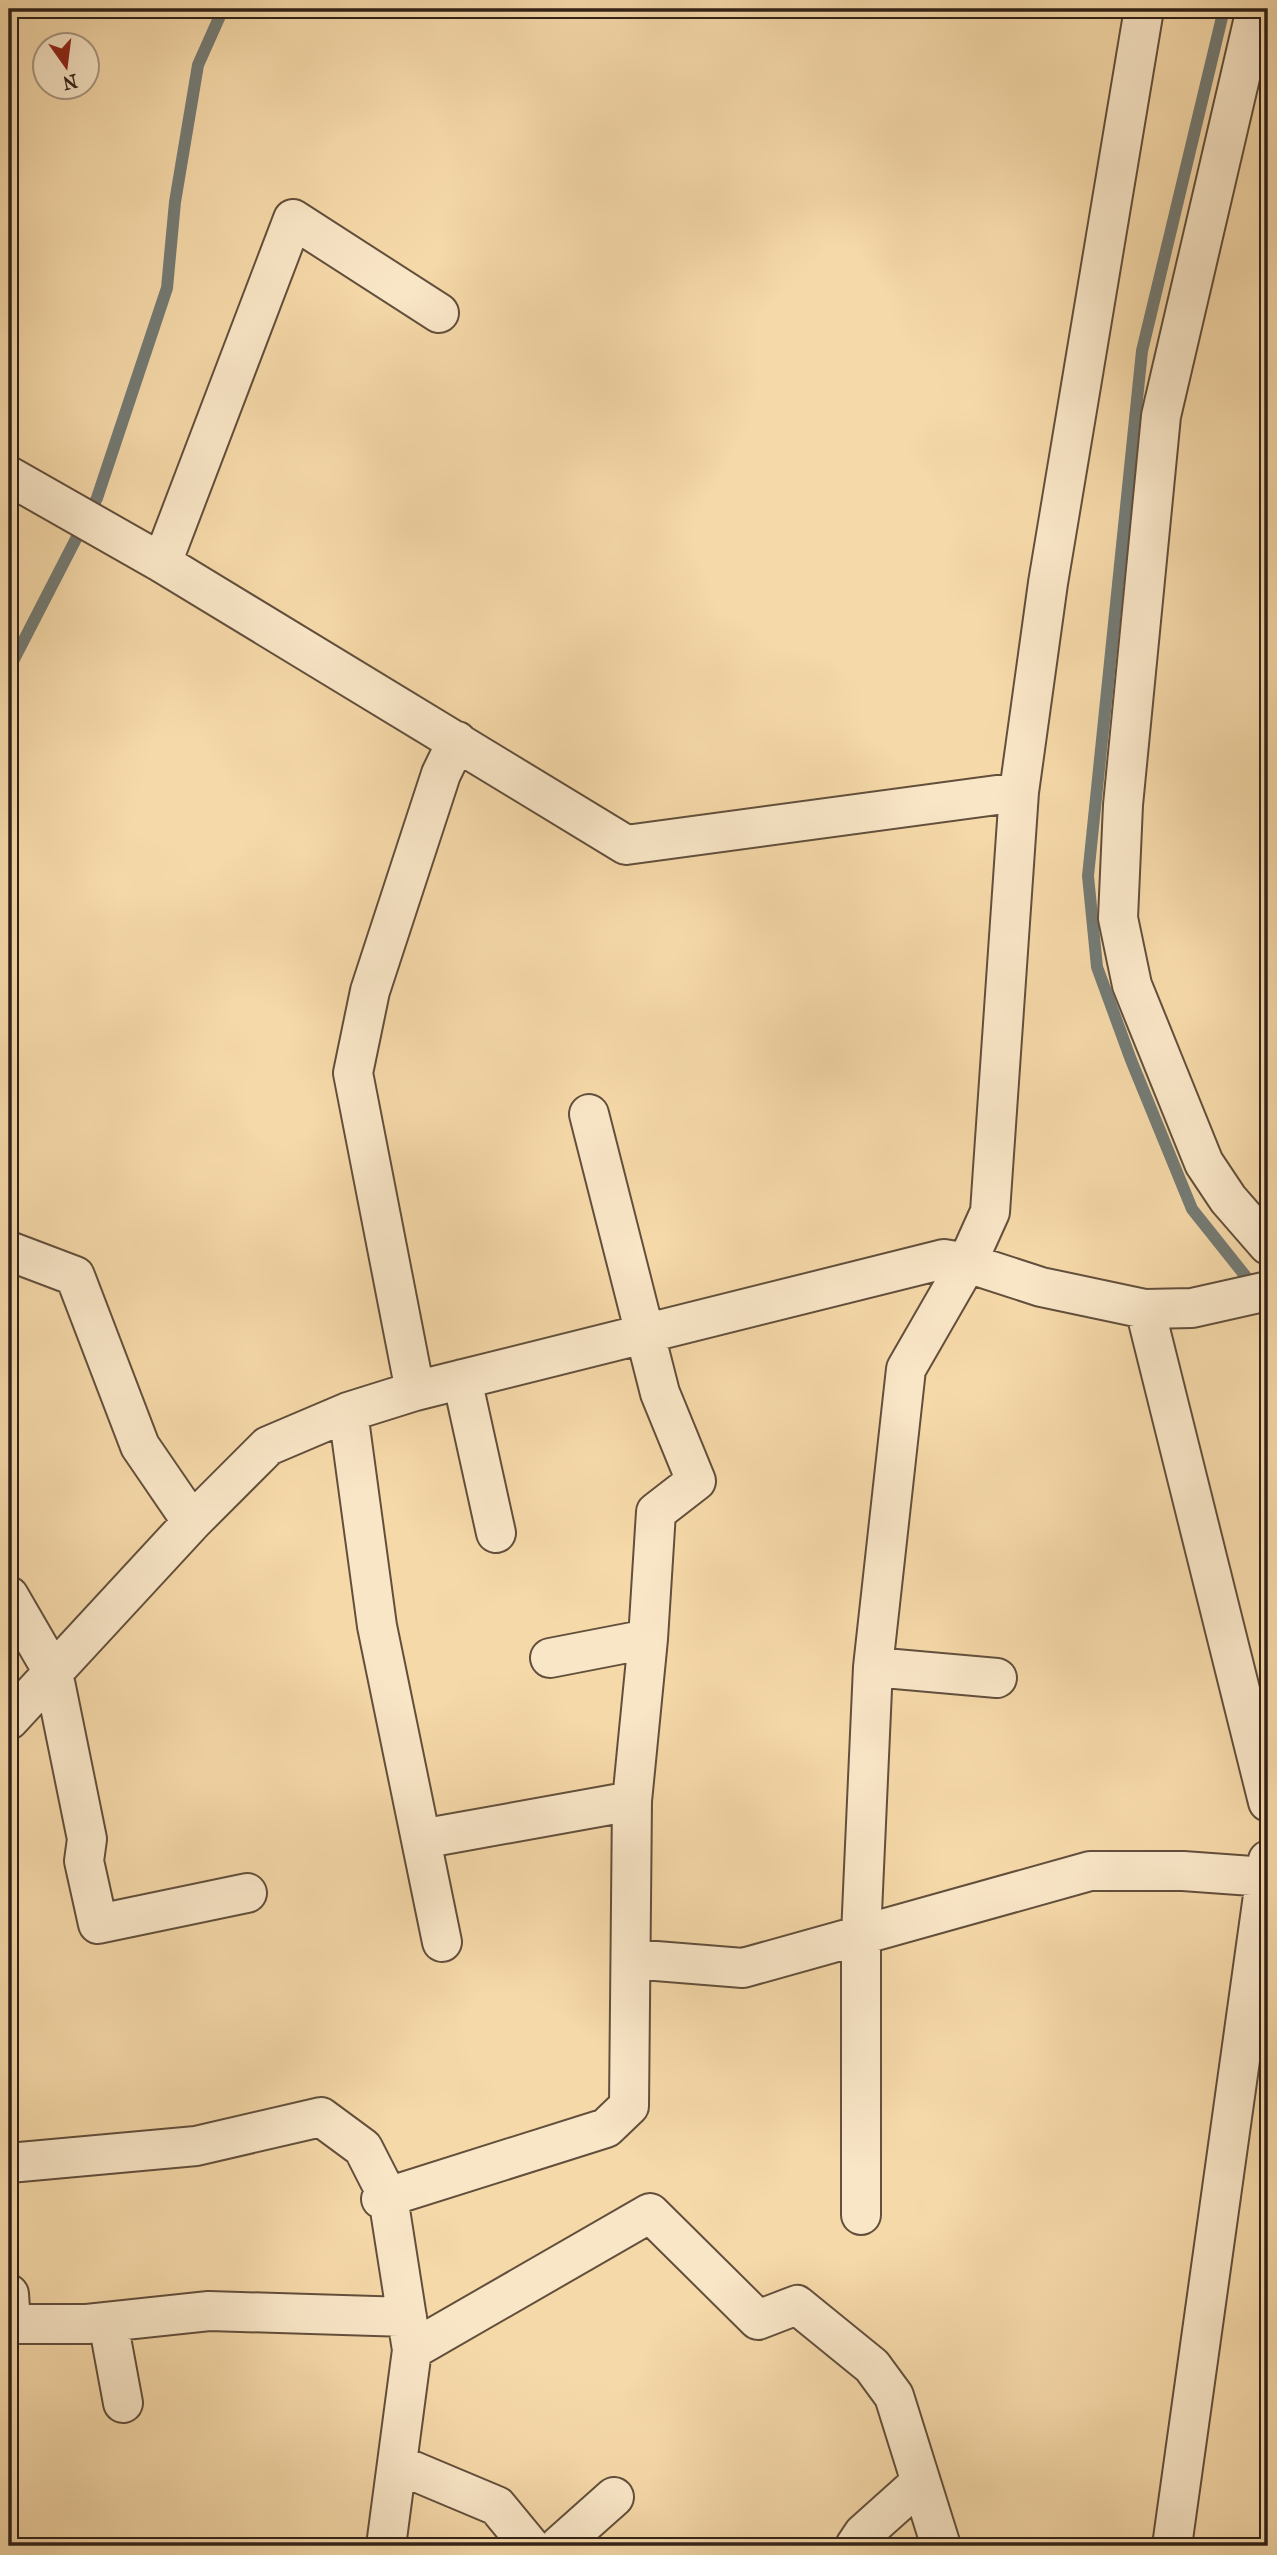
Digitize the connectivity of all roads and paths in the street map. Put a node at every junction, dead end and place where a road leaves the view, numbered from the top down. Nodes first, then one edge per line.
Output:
1 (1144, 9) edge
2 (1256, 9) edge
3 (439, 313) dead end
4 (9, 476) edge
5 (162, 564) junction
6 (457, 741) junction
7 (1019, 792) junction
8 (589, 1114) dead end
9 (1268, 1245) edge
10 (9, 1251) edge
11 (967, 1264) junction
12 (1257, 1294) edge
13 (1145, 1310) junction
14 (645, 1334) junction
15 (462, 1379) junction
16 (415, 1391) junction
17 (348, 1412) junction
18 (192, 1522) junction
19 (496, 1533) dead end
20 (9, 1596) edge
21 (648, 1639) junction
22 (551, 1658) dead end
23 (873, 1667) junction
24 (53, 1672) junction
25 (997, 1678) dead end
26 (9, 1720) edge
27 (632, 1801) junction
28 (1268, 1802) edge
29 (421, 1839) junction
30 (1267, 1869) edge
31 (247, 1893) dead end
32 (861, 1935) junction
33 (442, 1942) dead end
34 (631, 1959) junction
35 (1254, 2061) edge
36 (9, 2163) edge
37 (384, 2198) junction
38 (860, 2215) dead end
39 (9, 2294) edge
40 (108, 2322) junction
41 (410, 2333) junction
42 (123, 2403) dead end
43 (397, 2464) junction
44 (921, 2482) junction
45 (614, 2497) dead end
46 (386, 2546) edge
47 (530, 2546) edge
48 (559, 2546) edge
49 (855, 2546) edge
50 (941, 2546) edge
51 (1172, 2546) edge

1 - 7 street
2 - 9 street
3 - 5 street
4 - 5 street
5 - 6 street
6 - 7 street
6 - 16 street
7 - 11 street
8 - 14 street
10 - 18 street
11 - 13 street
11 - 14 street
11 - 23 street
12 - 13 street
13 - 28 street
14 - 15 street
14 - 21 street
15 - 16 street
15 - 19 street
16 - 17 street
17 - 18 street
17 - 29 street
18 - 24 street
20 - 24 street
21 - 22 street
21 - 27 street
23 - 25 street
23 - 32 street
24 - 26 street
24 - 31 street
27 - 29 street
27 - 34 street
29 - 33 street
30 - 32 street
30 - 35 street
32 - 34 street
32 - 38 street
34 - 37 street
35 - 51 street
36 - 37 street
37 - 41 street
39 - 40 street
40 - 41 street
40 - 42 street
41 - 43 street
41 - 44 street
43 - 46 street
43 - 47 street
44 - 49 street
44 - 50 street
45 - 48 street

